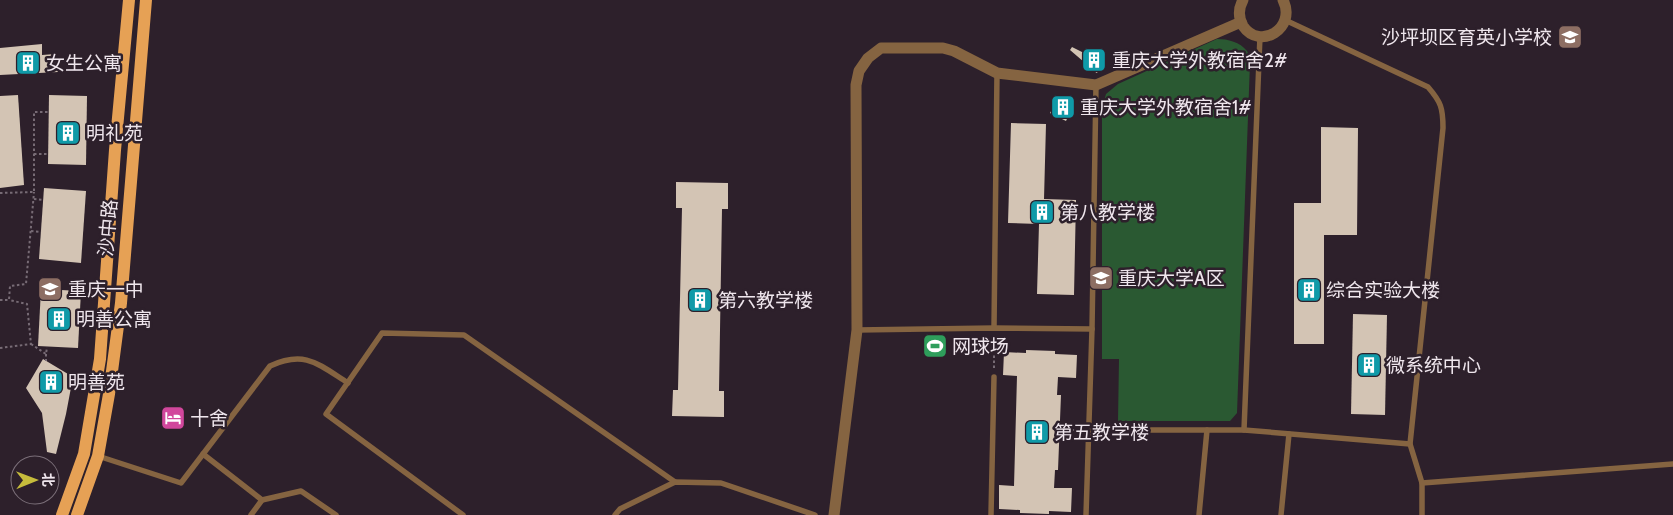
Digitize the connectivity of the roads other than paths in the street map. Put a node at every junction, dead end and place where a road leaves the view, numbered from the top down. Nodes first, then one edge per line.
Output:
1 (129, 0) edge
2 (146, 0) edge
3 (1243, 0) edge
4 (1283, 0) edge
5 (1285, 20) junction
6 (1241, 22) junction
7 (1260, 36) junction
8 (997, 74) junction
9 (1096, 85) junction
10 (994, 328) junction
11 (1092, 329) junction
12 (858, 330) junction
13 (994, 377) road end
14 (348, 382) junction
15 (1140, 430) road end
16 (1207, 430) junction
17 (1244, 430) junction
18 (1289, 434) junction
19 (1410, 444) junction
20 (203, 454) junction
21 (98, 456) junction
22 (1673, 464) edge
23 (675, 482) junction
24 (1422, 483) junction
25 (262, 500) junction
26 (62, 515) edge
27 (77, 515) edge
28 (251, 515) edge
29 (336, 515) edge
30 (463, 515) edge
31 (616, 515) edge
32 (815, 515) edge
33 (834, 515) edge
34 (991, 515) edge
35 (1086, 515) edge
36 (1199, 515) edge
37 (1281, 515) edge
38 (1422, 515) edge

1 - 26 main road, 沙中路
2 - 21 main road, 沙中路
3 - 6 street
4 - 5 street
5 - 7 street
5 - 19 lane
6 - 7 street
6 - 9 street
7 - 17 lane
8 - 9 street
8 - 10 lane
8 - 12 street
9 - 11 lane
10 - 11 lane
10 - 12 lane
11 - 35 lane
12 - 33 street
13 - 34 lane
14 - 20 lane
14 - 23 lane
14 - 30 lane
15 - 16 lane
16 - 17 lane
16 - 36 lane
17 - 18 lane
18 - 19 lane
18 - 37 lane
19 - 24 lane
20 - 21 lane
20 - 25 lane
21 - 27 main road, 沙中路
22 - 24 lane
23 - 31 lane
23 - 32 lane
24 - 38 lane
25 - 28 lane
25 - 29 lane

